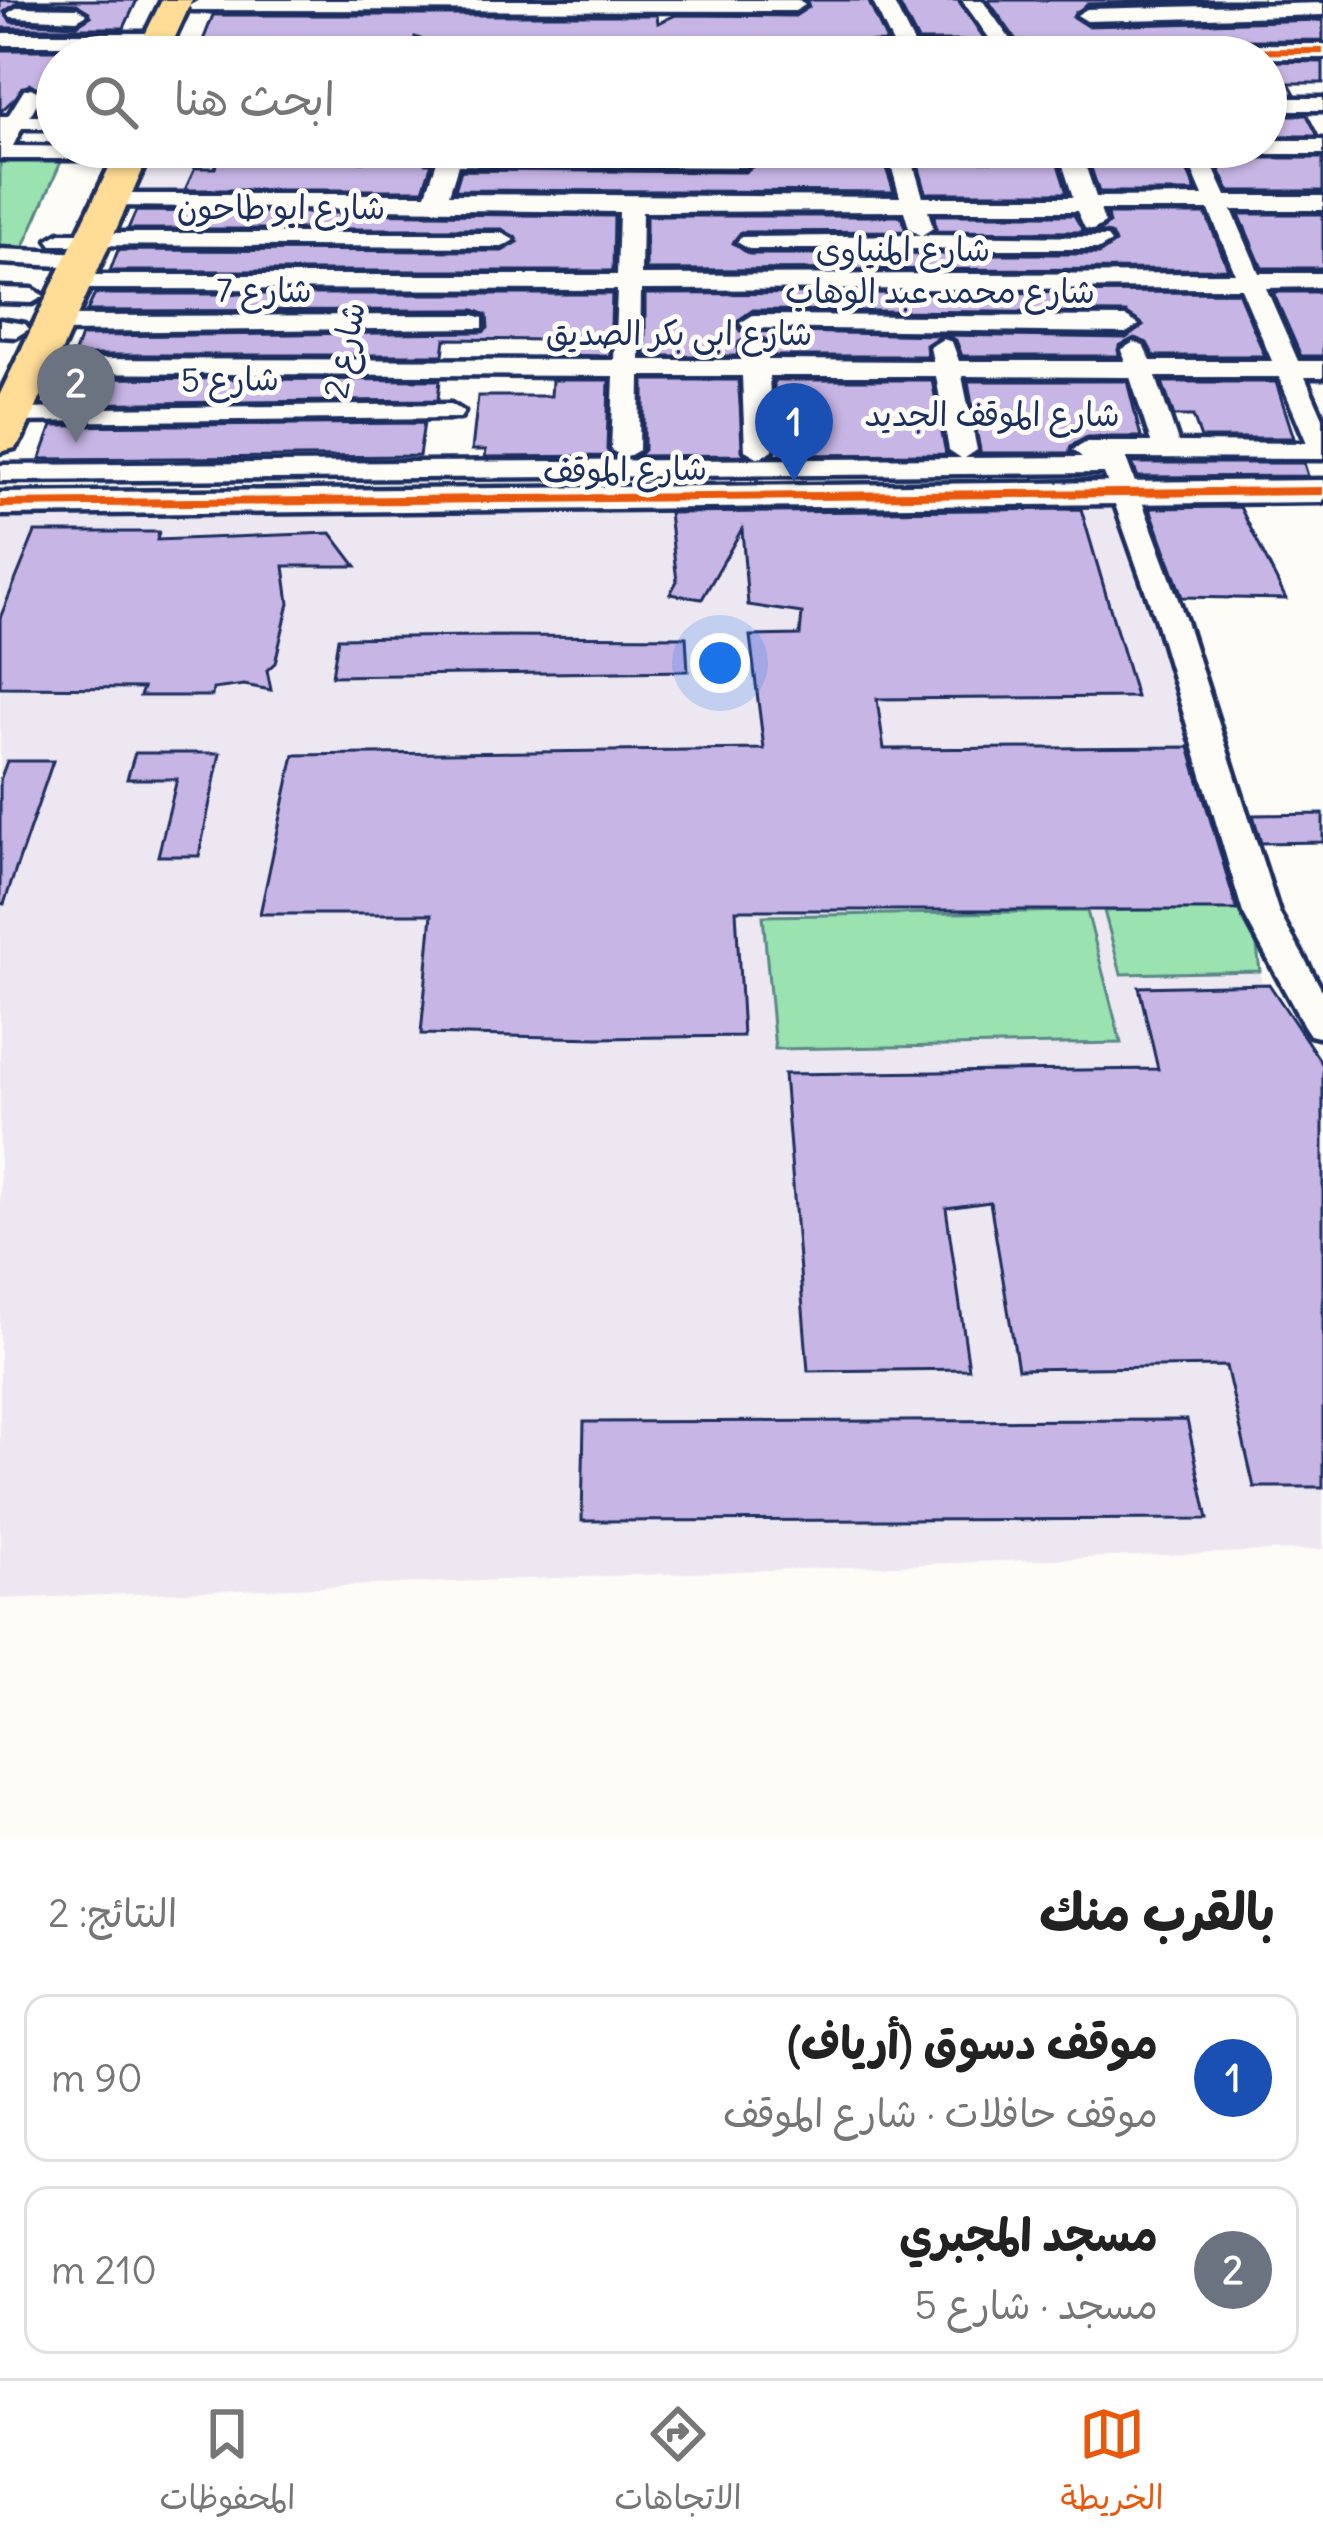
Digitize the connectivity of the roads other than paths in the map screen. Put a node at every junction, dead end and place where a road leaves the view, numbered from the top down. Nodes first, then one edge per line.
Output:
1 (881, 0) edge
2 (972, 0) edge
3 (794, 2) edge
4 (747, 3) edge
5 (335, 4) edge
6 (678, 4) edge
7 (552, 6) edge
8 (1210, 6) edge
9 (22, 7) edge
10 (436, 8) junction
11 (1082, 8) edge
12 (91, 9) edge
13 (1323, 9) edge
14 (173, 27) edge
15 (70, 36) edge
16 (94, 36) edge
17 (221, 36) edge
18 (324, 36) edge
19 (429, 36) edge
20 (546, 36) edge
21 (680, 36) edge
22 (759, 36) edge
23 (808, 36) edge
24 (899, 36) edge
25 (998, 36) edge
26 (1102, 36) edge
27 (1238, 36) edge
28 (1, 39) edge
29 (36, 39) edge
30 (1323, 51) edge
31 (1287, 54) edge
32 (1287, 60) edge
33 (1323, 63) edge
34 (0, 94) edge
35 (31, 94) junction
36 (36, 94) edge
37 (1287, 105) edge
38 (1321, 107) edge
39 (8, 122) edge
40 (1287, 147) edge
41 (1323, 147) edge
42 (36, 150) edge
43 (0, 151) edge
44 (107, 168) edge
45 (113, 168) edge
46 (443, 168) edge
47 (513, 168) edge
48 (746, 168) edge
49 (904, 168) edge
50 (1075, 168) edge
51 (1202, 168) edge
52 (112, 199) junction
53 (241, 200) junction
54 (435, 201) junction
55 (508, 203) junction
56 (1323, 203) edge
57 (1218, 204) junction
58 (631, 205) junction
59 (748, 205) junction
60 (917, 206) junction
61 (1087, 206) junction
62 (230, 240) junction
63 (342, 240) junction
64 (399, 240) junction
65 (502, 240) junction
66 (749, 242) junction
67 (923, 242) junction
68 (1099, 242) junction
69 (0, 256) edge
70 (73, 256) junction
71 (327, 280) junction
72 (391, 280) junction
73 (1250, 280) junction
74 (1323, 280) edge
75 (219, 281) junction
76 (248, 281) junction
77 (484, 281) junction
78 (1112, 281) junction
79 (156, 282) junction
80 (751, 282) junction
81 (931, 282) junction
82 (629, 283) junction
83 (474, 322) junction
84 (235, 323) junction
85 (310, 323) junction
86 (383, 323) junction
87 (753, 323) junction
88 (143, 324) junction
89 (939, 324) junction
90 (1126, 325) junction
91 (19, 328) edge
92 (465, 364) junction
93 (375, 365) junction
94 (627, 365) junction
95 (223, 366) junction
96 (299, 366) junction
97 (755, 366) junction
98 (130, 367) junction
99 (947, 367) junction
100 (1140, 368) junction
101 (1289, 369) junction
102 (1323, 369) edge
103 (366, 413) junction
104 (287, 414) junction
105 (209, 415) junction
106 (115, 416) junction
107 (5, 428) edge
108 (447, 442) junction
109 (625, 450) junction
110 (759, 450) junction
111 (963, 450) junction
112 (1167, 450) junction
113 (1323, 450) edge
114 (275, 460) dead end
115 (1116, 470) junction
116 (354, 472) junction
117 (0, 473) edge
118 (192, 473) junction
119 (1323, 491) edge
120 (0, 504) edge
121 (1317, 1008) edge

1 - 24 street
2 - 25 street
3 - 4 street
3 - 23 street
4 - 6 street
4 - 22 street
5 - 10 street
5 - 14 street
5 - 18 street
6 - 7 street
6 - 21 street
7 - 10 street
7 - 20 street
8 - 11 street
8 - 13 street
8 - 27 street
9 - 12 street
9 - 28 street
10 - 19 street
11 - 26 street
12 - 15 street
14 - 16 street
14 - 17 street
28 - 29 street
30 - 31 street
32 - 33 street
34 - 35 street
35 - 36 street
35 - 39 street
37 - 38 street
39 - 43 street
40 - 41 street
42 - 43 street
44 - 70 main road
45 - 52 main road
46 - 54 street
47 - 55 street
48 - 59 street
49 - 60 street
50 - 61 street
51 - 57 street
52 - 53 street
52 - 70 main road
53 - 54 street
53 - 62 street
54 - 55 street
55 - 58 street
55 - 65 street
56 - 57 street
57 - 61 street
57 - 73 street
58 - 59 street
58 - 82 street
59 - 60 street
59 - 66 street
60 - 61 street
60 - 67 street
61 - 68 street
62 - 63 street, شارع ابو طاحون
62 - 70 street, شارع ابو طاحون
62 - 75 street
63 - 64 street, شارع ابو طاحون
63 - 71 street
64 - 65 street, شارع ابو طاحون
64 - 72 street, شارع 2
65 - 77 street
66 - 67 street
66 - 80 street
67 - 68 street
67 - 81 street
68 - 78 street
69 - 70 street
70 - 79 street, شارع المنياوى
70 - 91 main road
71 - 72 street, شارع المنياوى
71 - 76 street, شارع المنياوى
71 - 85 street
72 - 77 street, شارع المنياوى
72 - 86 street, شارع 2
73 - 74 street, شارع المنياوى
73 - 78 street, شارع المنياوى
73 - 101 street
75 - 76 street, شارع المنياوى
75 - 79 street, شارع المنياوى
76 - 84 street
77 - 82 street, شارع المنياوى
77 - 83 street
78 - 81 street, شارع المنياوى
78 - 90 street
79 - 88 street
80 - 81 street, شارع المنياوى
80 - 82 street, شارع المنياوى
80 - 87 street
81 - 89 street
82 - 94 street
83 - 86 street, شارع 7
83 - 92 street
84 - 85 street, شارع 7
84 - 88 street, شارع 7
84 - 95 street
85 - 86 street, شارع 7
85 - 96 street
86 - 93 street, شارع 2
87 - 89 street, شارع محمد عبد الوهاب
87 - 97 street
88 - 91 street, شارع 7
88 - 98 street
89 - 90 street, شارع محمد عبد الوهاب
89 - 99 street
90 - 100 street
91 - 98 street, شارع ابى بكر الصديق
91 - 107 main road
92 - 93 street, شارع ابى بكر الصديق
92 - 94 street, شارع ابى بكر الصديق
92 - 108 street
93 - 96 street, شارع ابى بكر الصديق
93 - 103 street, شارع 2
94 - 97 street, شارع ابى بكر الصديق
94 - 109 street
95 - 96 street, شارع ابى بكر الصديق
95 - 98 street, شارع ابى بكر الصديق
95 - 105 street
96 - 104 street
97 - 99 street, شارع ابى بكر الصديق
97 - 110 street
98 - 106 street
99 - 100 street, شارع ابى بكر الصديق
99 - 111 street
100 - 101 street, شارع ابى بكر الصديق
100 - 112 street
101 - 102 street, شارع ابى بكر الصديق
101 - 113 street
103 - 104 street, شارع 5
103 - 108 street, شارع 5
103 - 116 street, شارع 2
104 - 105 street, شارع 5
104 - 114 street
105 - 106 street, شارع 5
105 - 118 street
106 - 107 street, شارع 5
108 - 109 street, شارع الموقف الجديد
108 - 115 street, شارع الموقف
108 - 116 street, شارع الموقف
109 - 110 street, شارع الموقف الجديد
110 - 111 street, شارع الموقف الجديد
111 - 115 street, شارع الموقف الجديد
112 - 113 street, شارع الموقف الجديد
112 - 115 street, شارع الموقف الجديد
115 - 119 street, شارع الموقف
115 - 120 street, شارع الموقف
115 - 121 street
116 - 118 street, شارع الموقف
117 - 118 street, شارع الموقف

